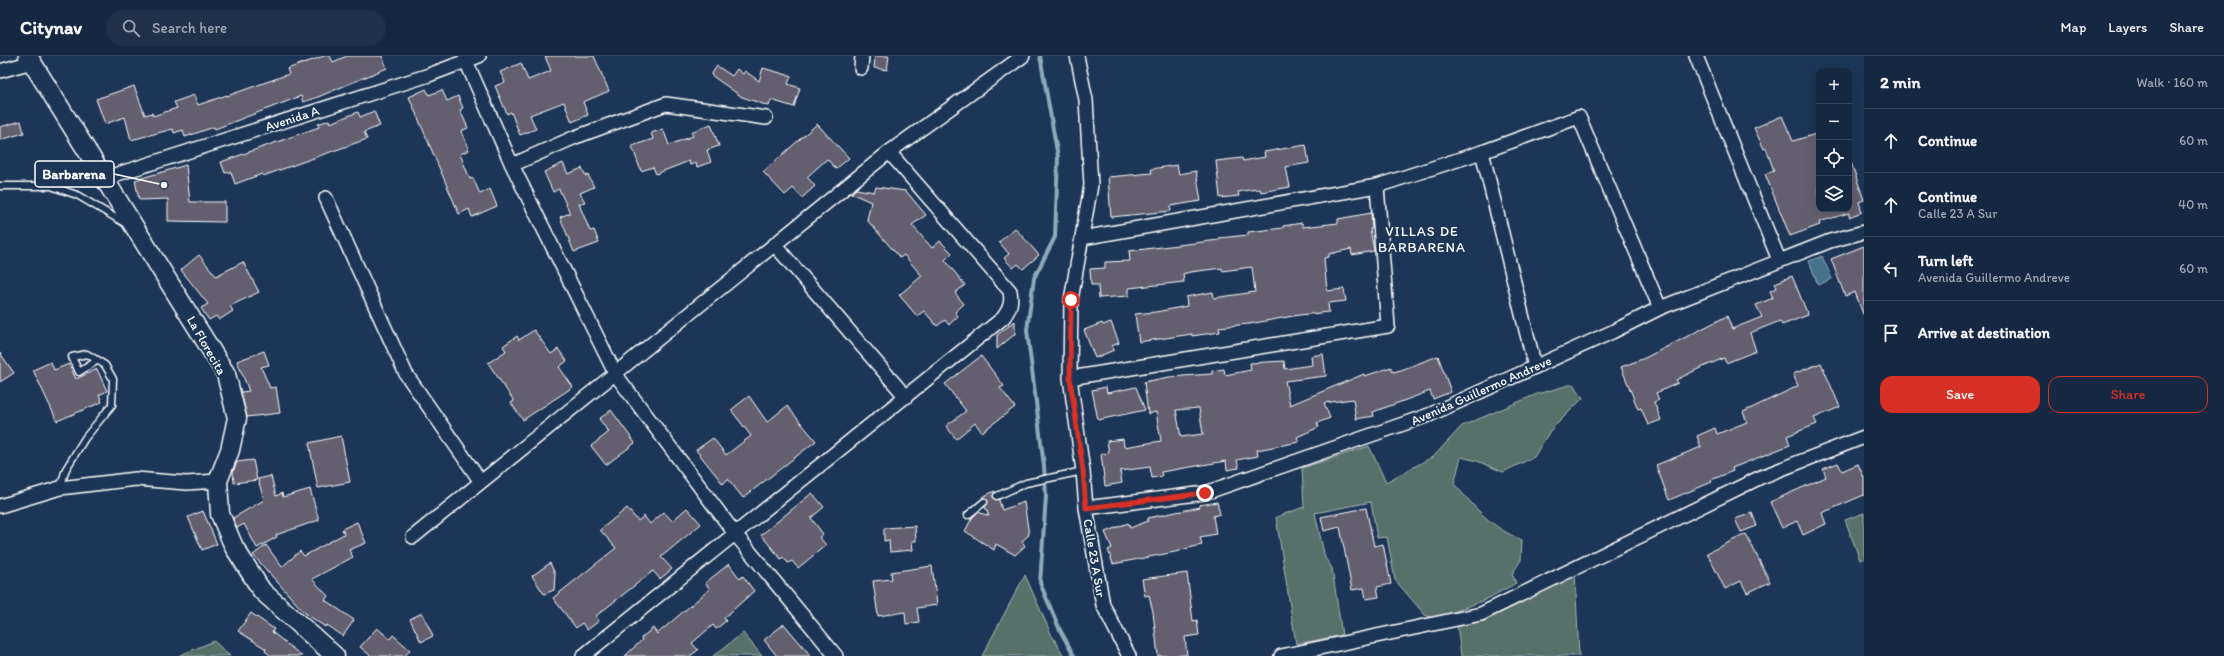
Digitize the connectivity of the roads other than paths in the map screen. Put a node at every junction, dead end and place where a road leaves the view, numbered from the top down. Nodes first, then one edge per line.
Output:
1 (479, 56) edge
2 (1023, 56) edge
3 (1077, 56) edge
4 (1696, 56) edge
5 (30, 59) edge
6 (466, 61) junction
7 (0, 71) edge
8 (766, 118) dead end
9 (889, 152) junction
10 (1482, 152) junction
11 (512, 165) junction
12 (104, 178) junction
13 (0, 186) edge
14 (1377, 186) junction
15 (326, 198) dead end
16 (138, 231) junction
17 (1864, 232) edge
18 (1082, 238) junction
19 (775, 245) junction
20 (1779, 260) junction
21 (1660, 308) junction
22 (98, 360) dead end
23 (1535, 367) junction
24 (616, 375) junction
25 (1070, 378) junction
26 (906, 397) junction
27 (1864, 437) edge
28 (1083, 471) junction
29 (218, 481) junction
30 (481, 482) junction
31 (60, 488) junction
32 (997, 496) dead end
33 (984, 502) dead end
34 (0, 506) edge
35 (1086, 508) junction
36 (968, 515) dead end
37 (736, 535) junction
38 (413, 537) dead end
39 (335, 656) edge
40 (583, 656) edge
41 (836, 656) edge
42 (1129, 656) edge
43 (1281, 656) edge

1 - 6 street, Avenida A
2 - 9 street
3 - 18 street, Calle 23 A Sur
4 - 20 street
5 - 7 street
5 - 12 main road, La Florecita
6 - 11 street
6 - 12 street, Avenida A
8 - 11 street
9 - 19 street
9 - 26 street
10 - 14 street
10 - 21 street
10 - 23 street
11 - 24 street
12 - 16 main road, La Florecita
13 - 16 lane
14 - 18 street
14 - 25 street
15 - 30 street
16 - 29 main road, La Florecita
17 - 20 street, Avenida Guillermo Andreve
18 - 25 street, Calle 23 A Sur
19 - 24 street
19 - 26 street
20 - 21 street, Avenida Guillermo Andreve
21 - 23 street, Avenida Guillermo Andreve
22 - 31 lane
23 - 35 street, Avenida Guillermo Andreve
24 - 30 street
24 - 37 street
25 - 28 street, Calle 23 A Sur
26 - 37 street
27 - 43 street
28 - 32 lane
28 - 35 street, Calle 23 A Sur
29 - 31 street
29 - 39 main road, La Florecita
30 - 38 street
31 - 34 street
33 - 36 lane
35 - 42 street, Calle 23 A Sur
37 - 40 street
37 - 41 street

